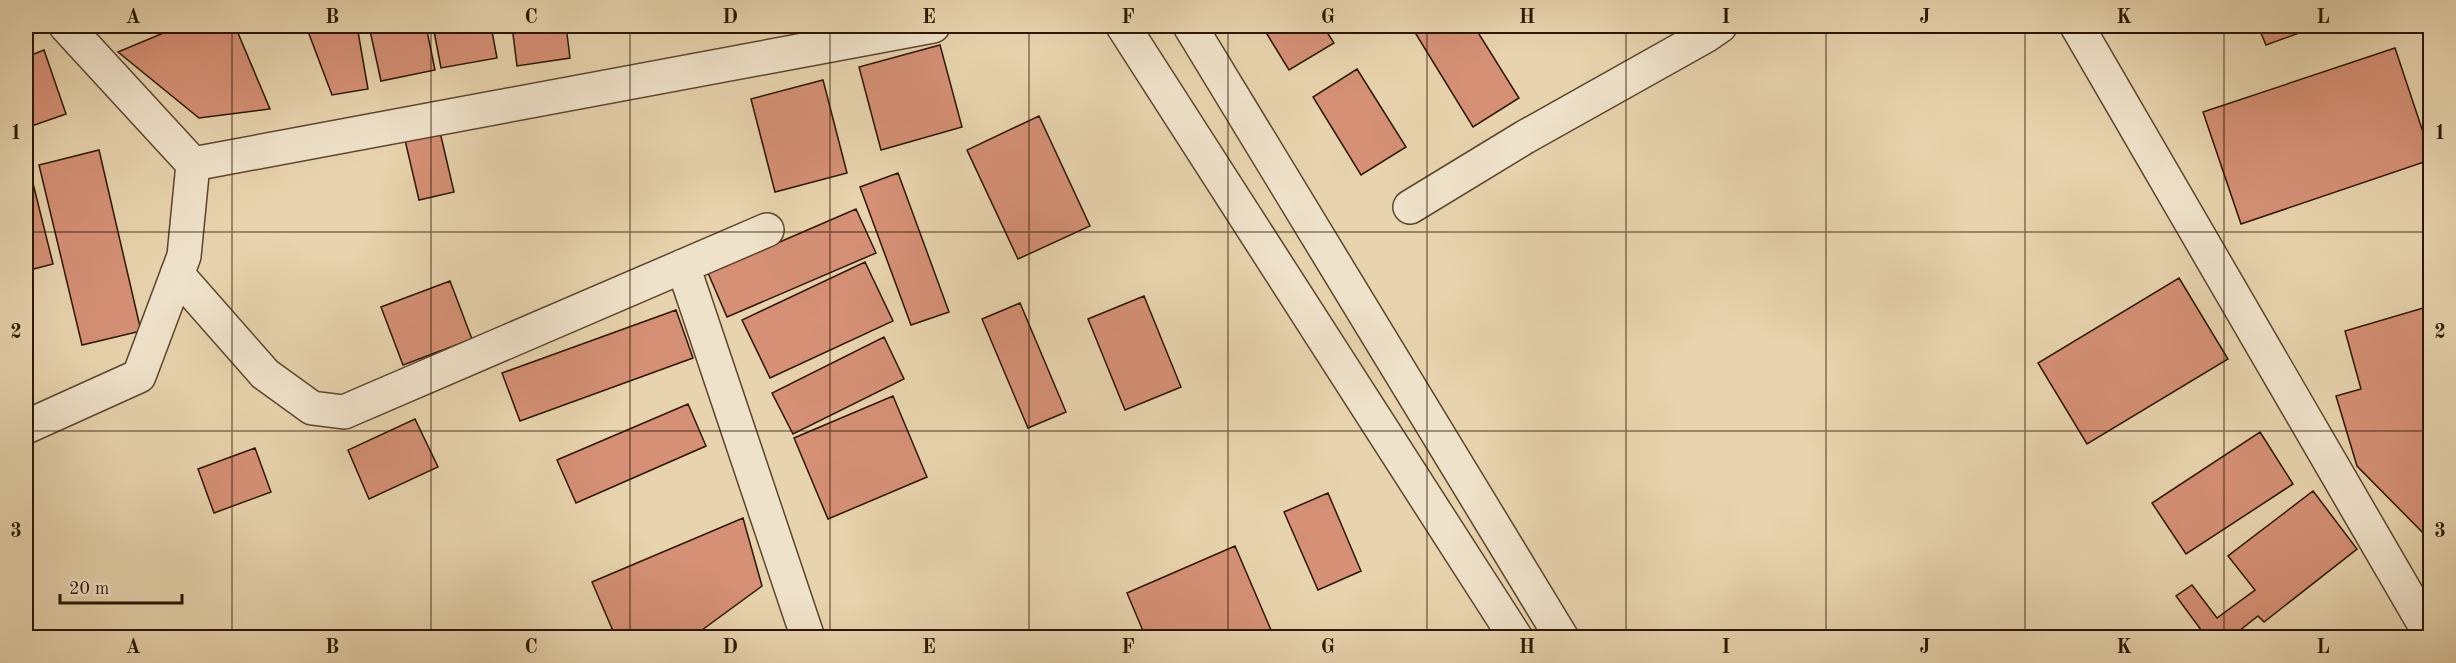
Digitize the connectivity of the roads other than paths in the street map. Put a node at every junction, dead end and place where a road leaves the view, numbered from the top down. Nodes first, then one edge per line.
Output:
1 (66, 26) edge
2 (933, 26) edge
3 (1124, 26) edge
4 (1190, 26) edge
5 (1720, 26) edge
6 (2077, 26) edge
7 (193, 164) junction
8 (1410, 207) dead end
9 (768, 230) dead end
10 (683, 266) junction
11 (177, 274) junction
12 (26, 427) edge
13 (2430, 634) edge
14 (808, 638) edge
15 (1516, 638) edge
16 (1562, 638) edge

1 - 7 street
2 - 7 street
3 - 15 street
4 - 16 street
5 - 8 street
6 - 13 street
7 - 11 street
9 - 10 street
10 - 11 street
10 - 14 street
11 - 12 street

